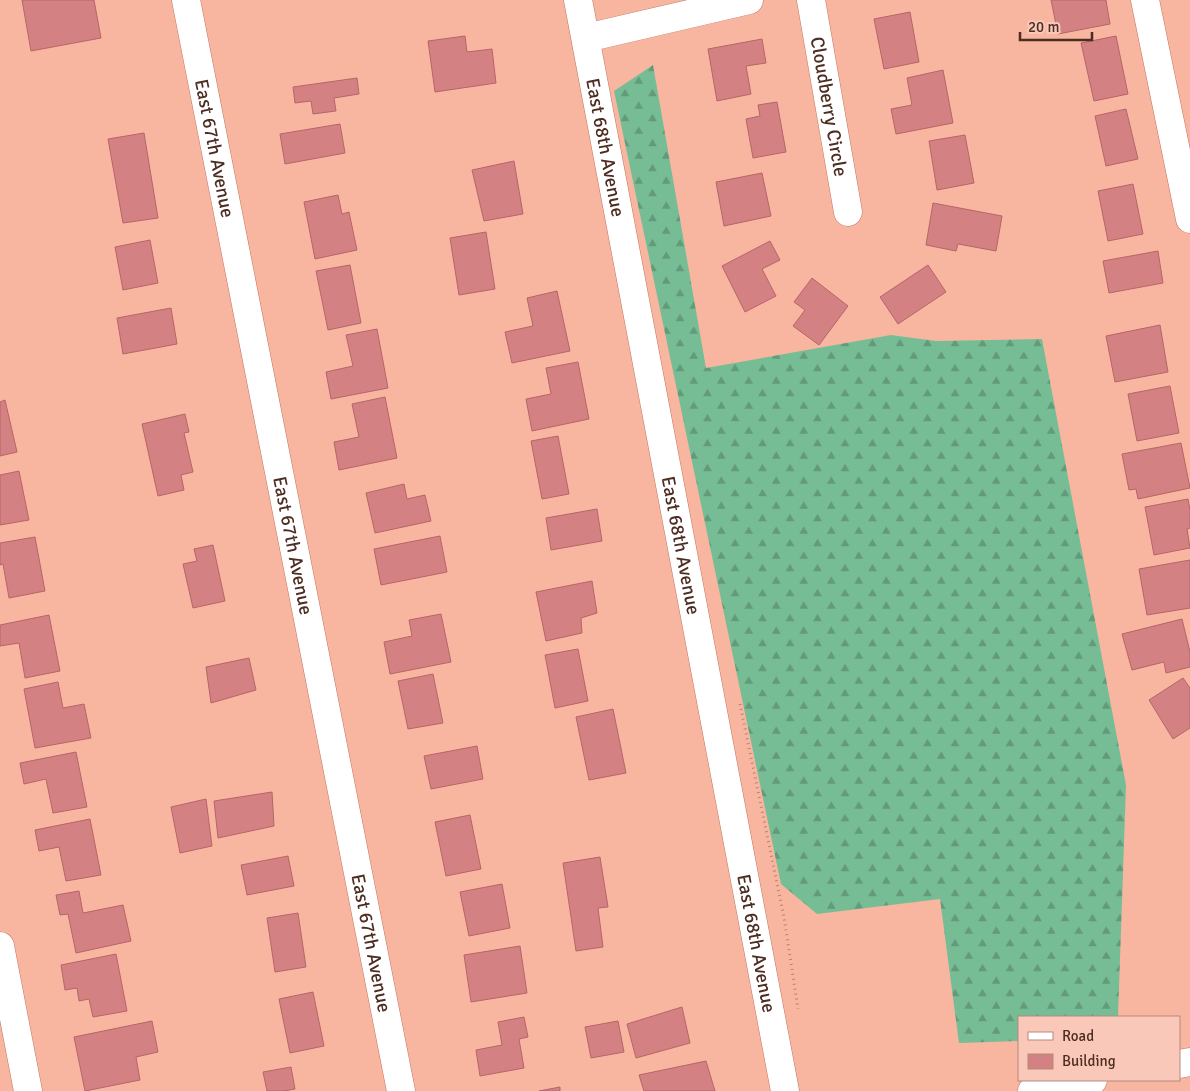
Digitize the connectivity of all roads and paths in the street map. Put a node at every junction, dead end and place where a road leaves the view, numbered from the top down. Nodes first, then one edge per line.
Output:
1 (186, 0) edge
2 (578, 0) edge
3 (749, 0) edge
4 (811, 0) edge
5 (1145, 0) edge
6 (586, 38) junction
7 (848, 212) dead end
8 (1190, 219) edge
9 (0, 946) edge
10 (1087, 1081) edge
11 (28, 1091) edge
12 (401, 1091) edge
13 (785, 1091) edge
14 (1032, 1091) edge

1 - 12 street, East 67th Avenue
2 - 6 street, East 68th Avenue
3 - 6 street
4 - 7 street, Cloudberry Circle
5 - 8 street
6 - 13 street, East 68th Avenue
9 - 11 street
10 - 14 street

